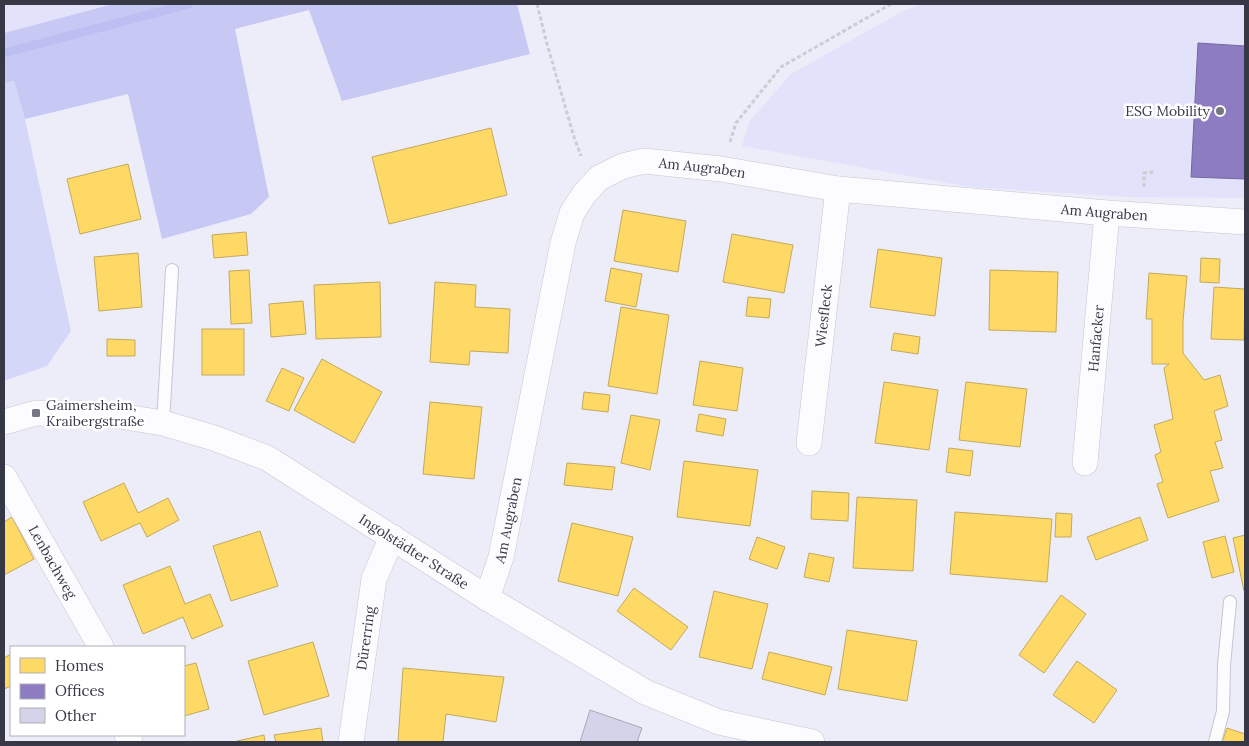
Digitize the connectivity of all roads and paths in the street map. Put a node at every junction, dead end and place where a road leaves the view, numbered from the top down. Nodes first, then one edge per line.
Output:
1 (537, 4) edge
2 (891, 4) edge
3 (722, 169) junction
4 (600, 178) junction
5 (838, 189) junction
6 (1108, 213) junction
7 (1245, 222) edge
8 (172, 270) dead end
9 (4, 422) edge
10 (163, 423) junction
11 (809, 443) dead end
12 (1085, 463) dead end
13 (4, 477) edge
14 (392, 537) junction
15 (487, 598) junction
16 (1230, 602) dead end
17 (100, 646) edge
18 (352, 742) edge
19 (812, 742) edge
20 (1215, 742) edge

1 - 4 path
2 - 3 path
3 - 4 street, Am Augraben
3 - 5 street, Am Augraben
4 - 15 street, Am Augraben
5 - 6 street, Am Augraben
5 - 11 street, Wiesfleck
6 - 7 street, Am Augraben
6 - 12 street, Hanfacker
8 - 10 lane
9 - 10 street, Ingolstädter Straße
10 - 14 street, Ingolstädter Straße
13 - 17 street, Lenbachweg
14 - 15 street, Ingolstädter Straße
14 - 18 street, Dürerring
15 - 19 street, Ingolstädter Straße
16 - 20 lane

